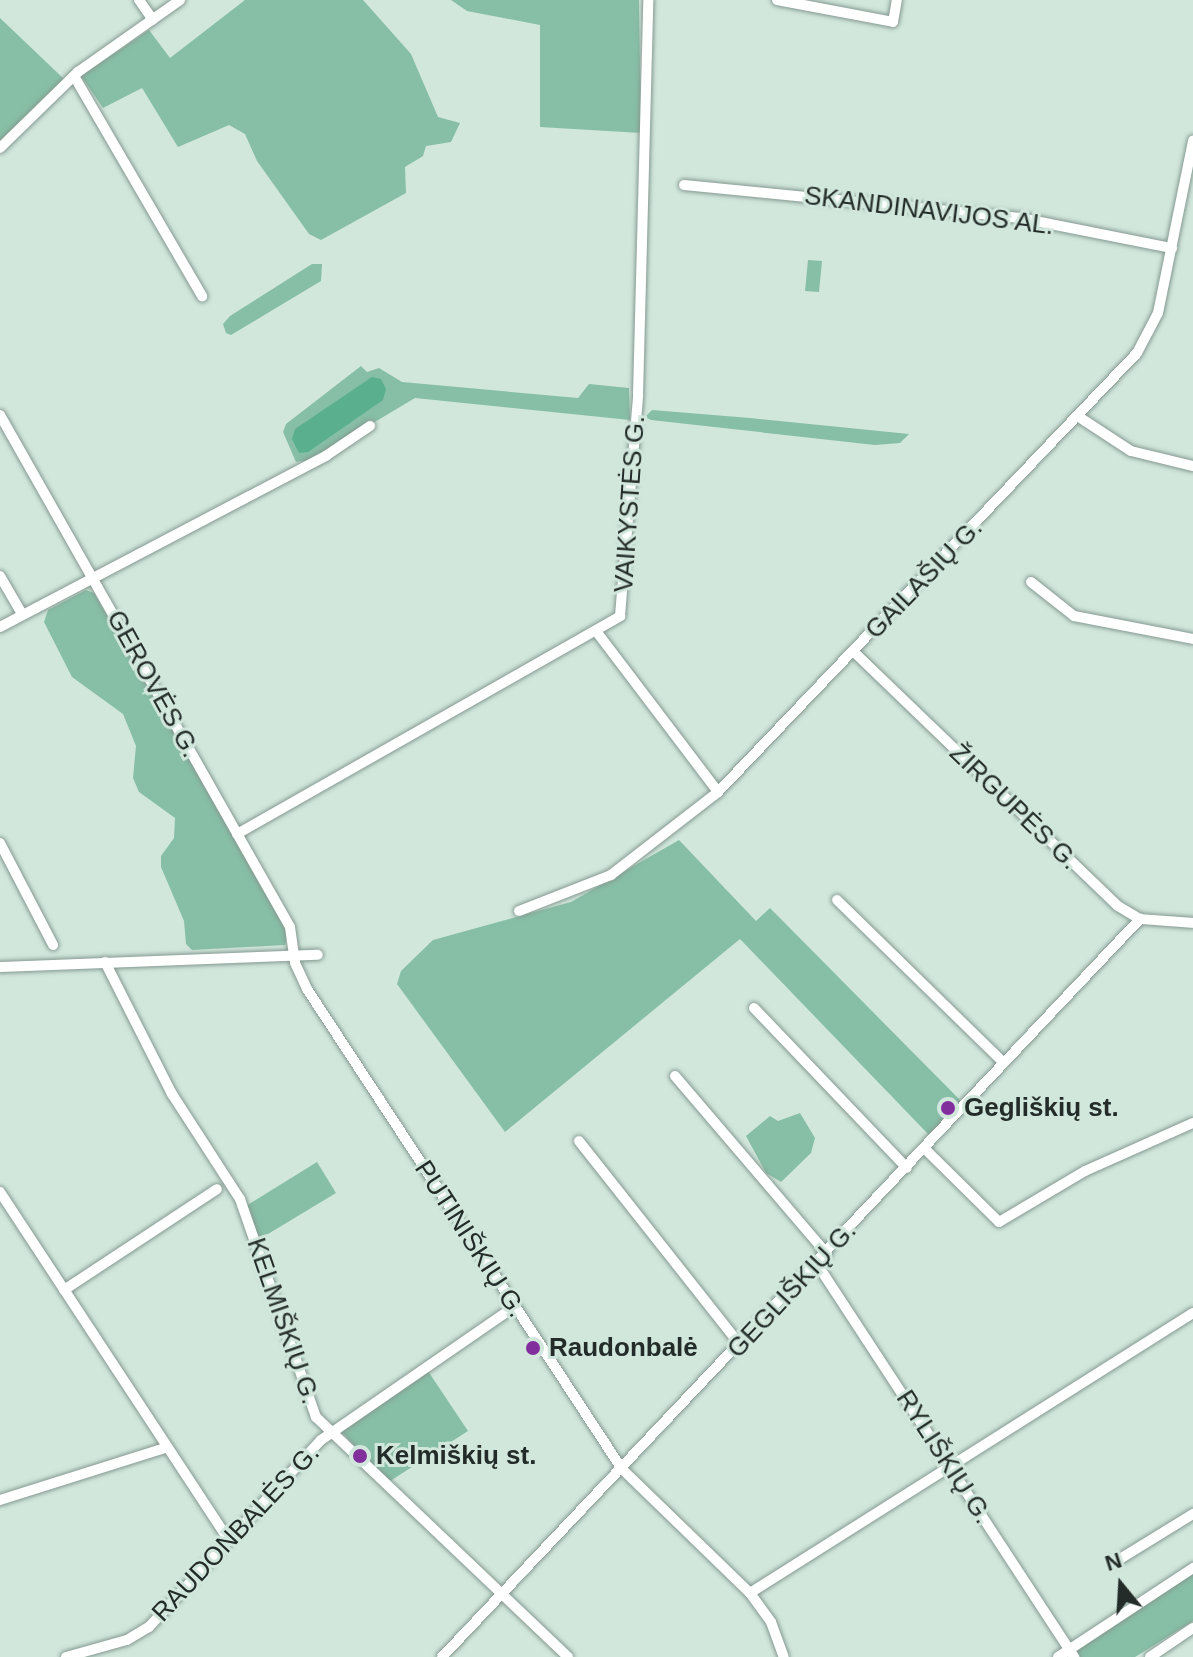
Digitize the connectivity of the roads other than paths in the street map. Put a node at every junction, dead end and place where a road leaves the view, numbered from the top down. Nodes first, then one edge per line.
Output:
1 (139, 0) edge
2 (180, 0) edge
3 (648, 0) edge
4 (777, 0) edge
5 (897, 0) edge
6 (153, 20) junction
7 (74, 76) junction
8 (1193, 141) edge
9 (0, 148) edge
10 (684, 185) dead end
11 (1172, 248) junction
12 (202, 296) dead end
13 (0, 415) edge
14 (1079, 417) junction
15 (370, 426) dead end
16 (1193, 466) edge
17 (0, 576) edge
18 (92, 577) junction
19 (1031, 582) dead end
20 (22, 614) junction
21 (0, 627) edge
22 (596, 631) junction
23 (1193, 639) edge
24 (854, 652) junction
25 (718, 792) junction
26 (237, 834) junction
27 (0, 843) edge
28 (837, 900) dead end
29 (519, 911) dead end
30 (1140, 919) junction
31 (1193, 923) edge
32 (53, 945) dead end
33 (318, 955) dead end
34 (294, 956) junction
35 (105, 962) junction
36 (0, 967) edge
37 (754, 1008) dead end
38 (1004, 1063) junction
39 (675, 1076) dead end
40 (1193, 1123) edge
41 (579, 1141) dead end
42 (925, 1149) junction
43 (907, 1168) junction
44 (217, 1189) dead end
45 (0, 1192) edge
46 (827, 1254) junction
47 (817, 1264) junction
48 (64, 1290) junction
49 (514, 1307) junction
50 (1193, 1313) edge
51 (740, 1345) junction
52 (330, 1434) junction
53 (165, 1448) junction
54 (950, 1466) junction
55 (622, 1469) junction
56 (0, 1500) edge
57 (1193, 1514) edge
58 (228, 1539) junction
59 (1115, 1562) dead end
60 (1193, 1568) edge
61 (750, 1593) junction
62 (501, 1595) junction
63 (1193, 1628) edge
64 (1072, 1653) edge
65 (66, 1657) edge
66 (442, 1657) edge
67 (568, 1657) edge
68 (784, 1657) edge
69 (1058, 1657) edge
70 (1150, 1657) edge

1 - 6 street
2 - 6 street
3 - 22 street, VAIKYSTĖS G.
4 - 5 street
6 - 7 street
7 - 9 street
7 - 12 street
8 - 11 street, GAILAŠIŲ G.
10 - 11 street, SKANDINAVIJOS AL.
11 - 14 street, GAILAŠIŲ G.
13 - 18 street, GEROVĖS G.
14 - 16 street
14 - 24 street, GAILAŠIŲ G.
15 - 18 street
17 - 20 street
18 - 20 street
18 - 26 street, GEROVĖS G.
19 - 23 street
20 - 21 street
22 - 25 street
22 - 26 street, VAIKYSTĖS G.
24 - 25 street, GAILAŠIŲ G.
24 - 30 street, ŽIRGUPĖS G.
25 - 29 street, GAILAŠIŲ G.
26 - 34 street, GEROVĖS G.
27 - 32 street
28 - 38 street
30 - 31 street
30 - 38 street, GEGLIŠKIŲ G.
33 - 34 street
34 - 35 street
34 - 49 street, PUTINIŠKIŲ G.
35 - 36 street
35 - 52 street, KELMIŠKIŲ G.
37 - 43 street
38 - 42 street, GEGLIŠKIŲ G.
39 - 46 street
40 - 42 street
41 - 51 street
42 - 43 street, GEGLIŠKIŲ G.
43 - 46 street, GEGLIŠKIŲ G.
44 - 48 street
45 - 48 street
46 - 47 street, GEGLIŠKIŲ G.
47 - 51 street, GEGLIŠKIŲ G.
47 - 54 street, RYLIŠKIŲ G.
48 - 53 street
49 - 52 street, RAUDONBALĖS G.
49 - 55 street, PUTINIŠKIŲ G.
50 - 54 street
51 - 55 street, GEGLIŠKIŲ G.
52 - 58 street, RAUDONBALĖS G.
52 - 62 street, KELMIŠKIŲ G.
53 - 56 street
53 - 58 street
54 - 61 street
54 - 64 street, RYLIŠKIŲ G.
55 - 61 street, PUTINIŠKIŲ G.
55 - 62 street, GEGLIŠKIŲ G.
57 - 59 street
58 - 65 street, RAUDONBALĖS G.
60 - 64 street
61 - 68 street, PUTINIŠKIŲ G.
62 - 66 street, GEGLIŠKIŲ G.
62 - 67 street, KELMIŠKIŲ G.
63 - 70 street
64 - 69 street

